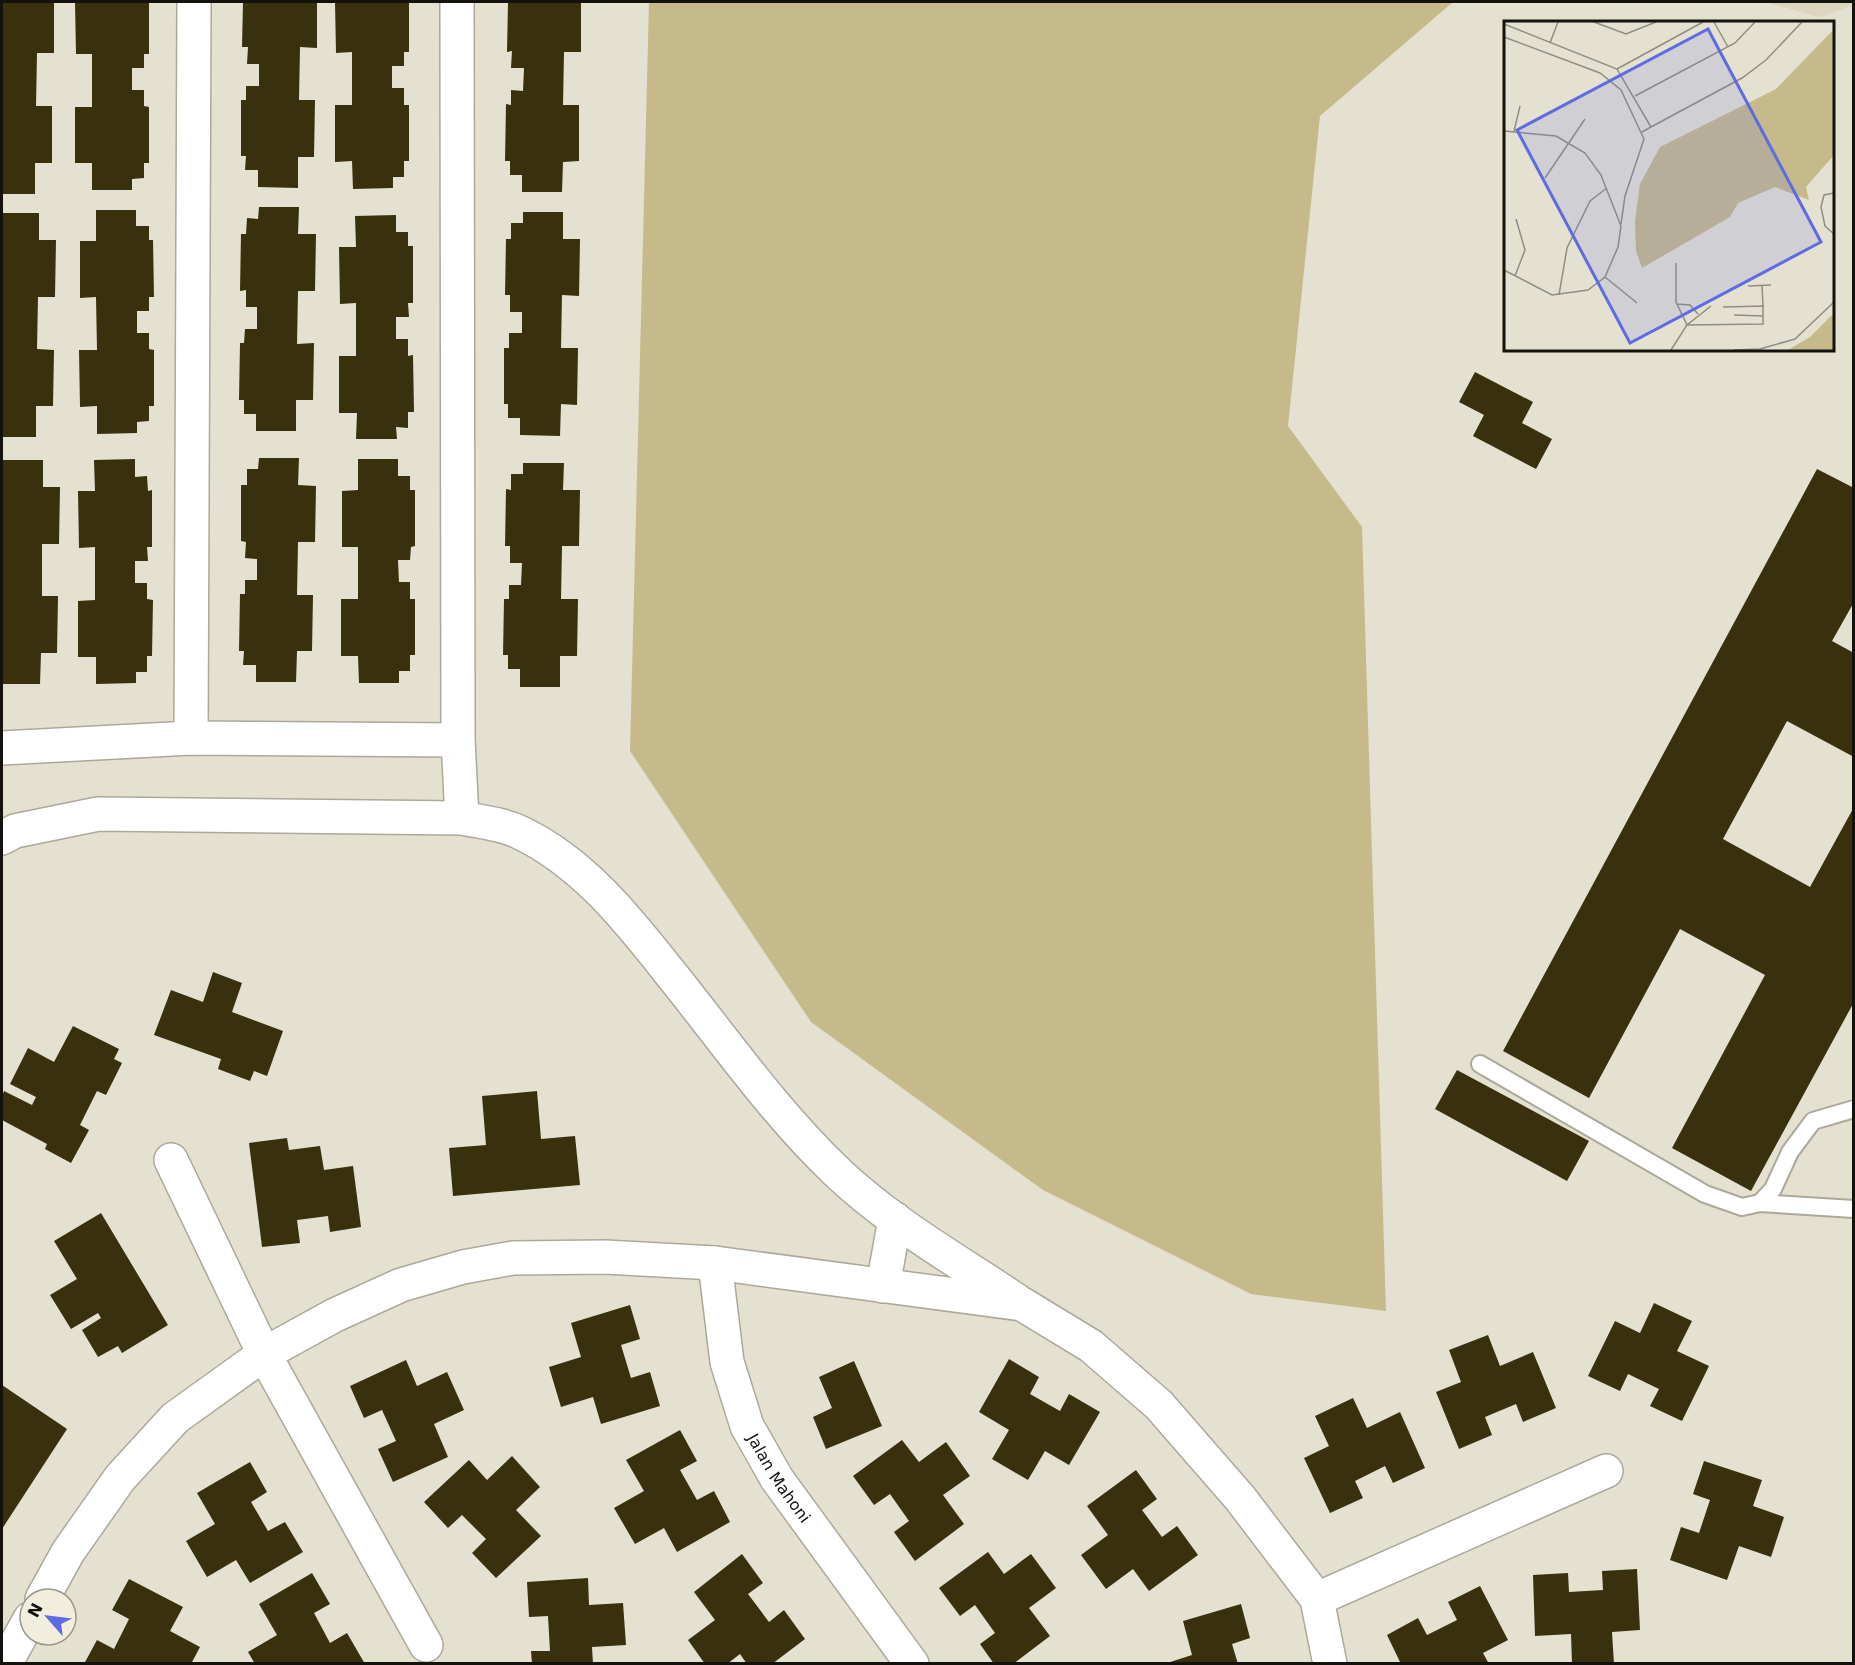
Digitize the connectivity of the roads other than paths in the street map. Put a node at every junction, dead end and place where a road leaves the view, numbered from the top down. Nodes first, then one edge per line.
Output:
1 (194, 2) edge
2 (457, 2) edge
3 (191, 738) junction
4 (458, 740) junction
5 (2, 748) edge
6 (462, 818) junction
7 (2, 838) edge
8 (1480, 1064) dead end
9 (1854, 1110) edge
10 (171, 1160) dead end
11 (1760, 1203) junction
12 (1854, 1209) edge
13 (895, 1219) junction
14 (715, 1263) junction
15 (883, 1286) junction
16 (1022, 1304) junction
17 (264, 1354) junction
18 (1606, 1471) dead end
19 (49, 1587) edge
20 (1317, 1599) junction
21 (18, 1641) edge
22 (426, 1645) dead end
23 (5, 1664) edge
24 (912, 1664) edge
25 (1330, 1664) edge

1 - 3 street
2 - 4 street
3 - 4 street
3 - 5 street
4 - 6 street
6 - 7 street
6 - 13 street
8 - 11 lane
9 - 11 lane
10 - 17 street
11 - 12 lane
13 - 15 street
13 - 16 street
14 - 15 street
14 - 17 street
14 - 24 street, Jalan Mahoni
15 - 16 street
16 - 20 street
17 - 19 street
17 - 22 street
18 - 20 street
20 - 25 street
21 - 23 street

